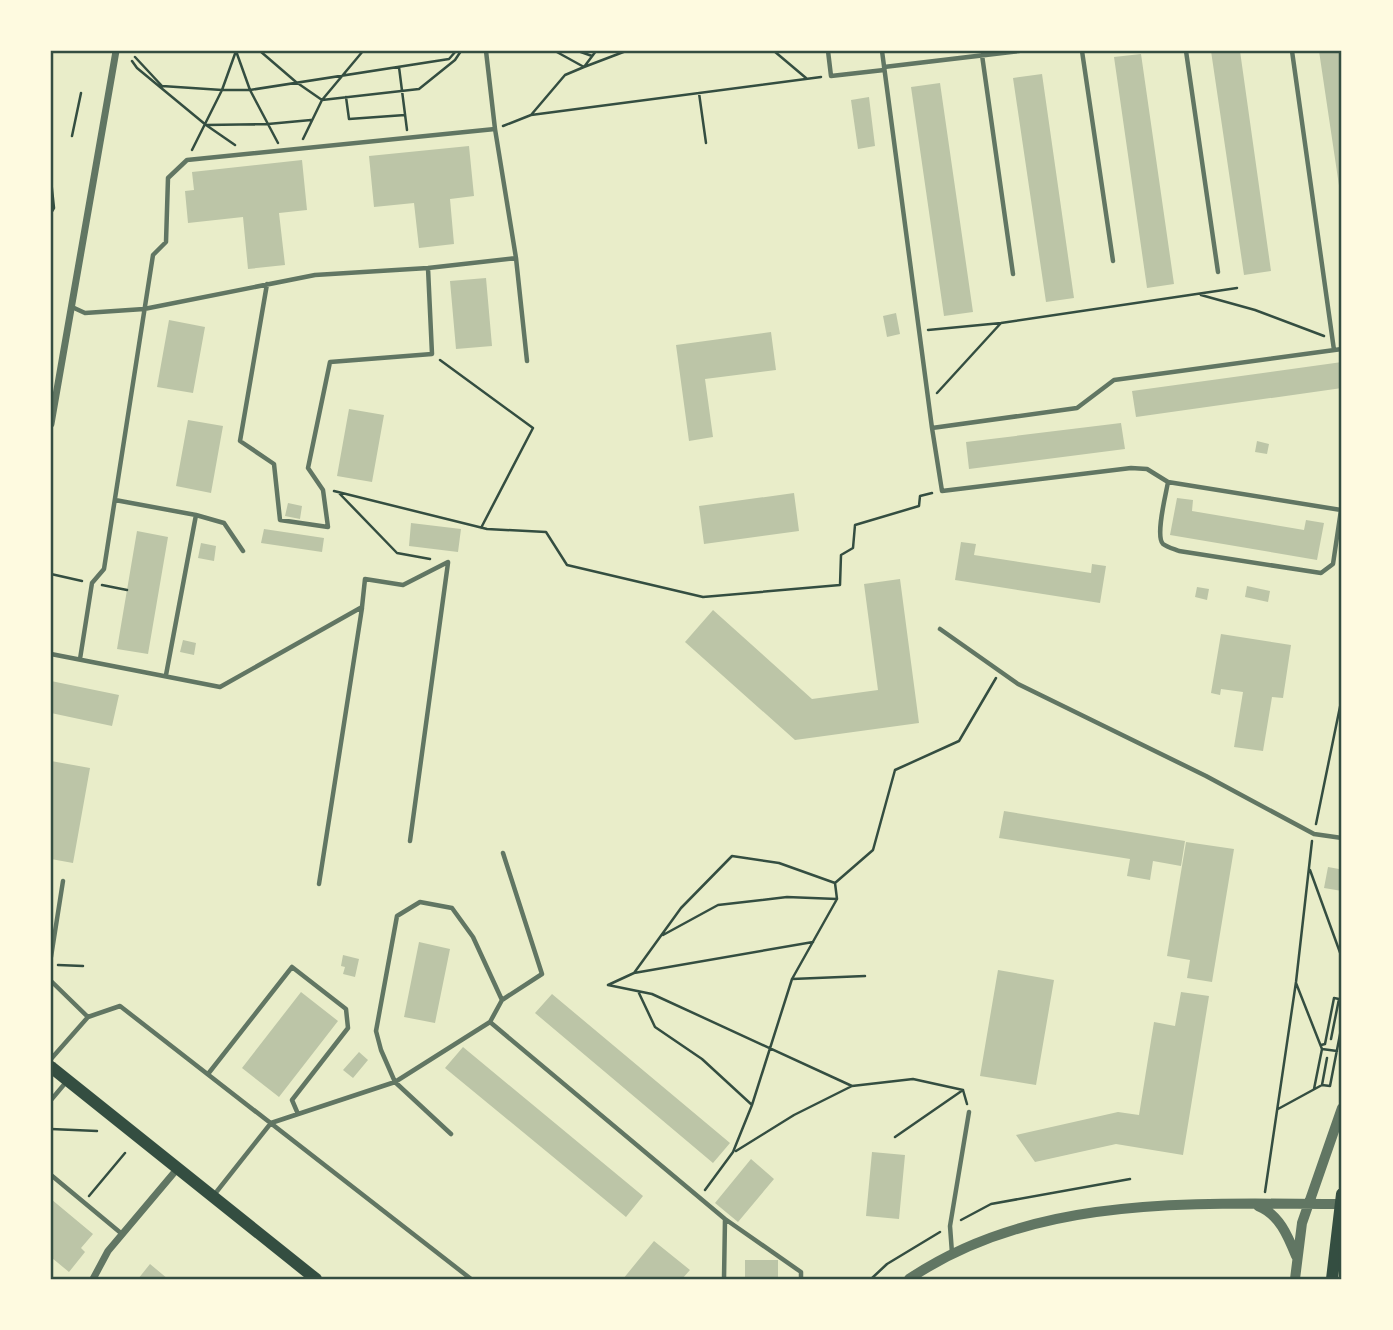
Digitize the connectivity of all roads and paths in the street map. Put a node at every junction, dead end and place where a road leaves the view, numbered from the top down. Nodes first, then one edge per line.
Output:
1 (116, 51) edge
2 (260, 51) edge
3 (363, 51) edge
4 (456, 51) edge
5 (461, 51) edge
6 (486, 51) edge
7 (555, 51) edge
8 (578, 51) edge
9 (596, 51) edge
10 (626, 51) edge
11 (774, 51) edge
12 (828, 51) edge
13 (882, 51) edge
14 (1019, 51) edge
15 (1082, 51) edge
16 (1186, 51) edge
17 (1292, 51) edge
18 (982, 55) junction
19 (592, 56) junction
20 (135, 57) dead end
21 (131, 61) dead end
22 (399, 67) junction
23 (584, 67) junction
24 (884, 69) junction
25 (343, 75) junction
26 (831, 76) junction
27 (807, 79) junction
28 (296, 82) junction
29 (222, 90) junction
30 (250, 90) junction
31 (402, 92) junction
32 (81, 93) dead end
33 (699, 93) junction
34 (346, 97) junction
35 (322, 100) junction
36 (405, 115) junction
37 (531, 115) junction
38 (311, 120) junction
39 (268, 124) junction
40 (206, 125) junction
41 (495, 129) junction
42 (72, 136) dead end
43 (408, 138) junction
44 (706, 143) dead end
45 (300, 149) junction
46 (282, 151) junction
47 (248, 154) junction
48 (187, 160) junction
49 (51, 180) edge
50 (51, 213) edge
51 (516, 258) junction
52 (1113, 261) dead end
53 (428, 268) junction
54 (1218, 272) dead end
55 (1013, 274) dead end
56 (267, 284) junction
57 (1237, 288) dead end
58 (1198, 294) junction
59 (72, 307) junction
60 (144, 309) junction
61 (1001, 323) junction
62 (918, 331) junction
63 (1333, 339) junction
64 (1342, 349) edge
65 (1334, 350) junction
66 (432, 354) junction
67 (527, 361) dead end
68 (928, 402) junction
69 (52, 410) edge
70 (51, 424) edge
71 (932, 428) junction
72 (1168, 482) junction
73 (323, 490) junction
74 (942, 491) junction
75 (338, 492) junction
76 (115, 500) junction
77 (196, 515) junction
78 (481, 528) junction
79 (243, 551) dead end
80 (448, 562) junction
81 (362, 607) junction
82 (940, 629) dead end
83 (51, 654) edge
84 (80, 659) junction
85 (999, 672) junction
86 (166, 675) junction
87 (1342, 697) edge
88 (1314, 834) junction
89 (1342, 838) edge
90 (410, 841) dead end
91 (503, 853) dead end
92 (1308, 867) junction
93 (63, 881) dead end
94 (835, 883) junction
95 (319, 884) dead end
96 (837, 899) junction
97 (660, 936) junction
98 (814, 941) junction
99 (51, 957) edge
100 (1342, 958) edge
101 (51, 965) edge
102 (83, 966) dead end
103 (634, 973) junction
104 (865, 976) dead end
105 (792, 979) junction
106 (51, 981) edge
107 (1296, 982) junction
108 (638, 991) junction
109 (502, 1000) junction
110 (88, 1017) junction
111 (490, 1023) junction
112 (1342, 1024) edge
113 (1331, 1039) dead end
114 (1322, 1047) junction
115 (769, 1048) junction
116 (1337, 1051) junction
117 (1327, 1058) dead end
118 (51, 1059) edge
119 (51, 1067) edge
120 (208, 1074) junction
121 (68, 1081) junction
122 (396, 1082) junction
123 (1322, 1085) junction
124 (852, 1086) junction
125 (1314, 1089) junction
126 (963, 1090) junction
127 (51, 1100) edge
128 (751, 1105) junction
129 (1342, 1108) edge
130 (1278, 1109) junction
131 (969, 1112) joint
132 (298, 1114) junction
133 (271, 1123) junction
134 (51, 1129) edge
135 (97, 1131) dead end
136 (451, 1134) dead end
137 (895, 1137) dead end
138 (733, 1152) junction
139 (125, 1153) dead end
140 (178, 1168) junction
141 (51, 1175) edge
142 (1130, 1179) dead end
143 (1265, 1195) dead end
144 (213, 1196) junction
145 (700, 1197) junction
146 (1342, 1200) edge
147 (84, 1203) junction
148 (1252, 1204) junction
149 (1308, 1204) junction
150 (725, 1219) junction
151 (950, 1226) junction
152 (122, 1234) junction
153 (952, 1253) junction
154 (1297, 1256) junction
155 (93, 1279) edge
156 (316, 1279) edge
157 (471, 1279) edge
158 (724, 1279) edge
159 (801, 1279) edge
160 (871, 1279) edge
161 (909, 1279) edge
162 (1295, 1279) edge
163 (1332, 1279) edge

1 - 59 street
2 - 28 path
3 - 25 path
4 - 22 path
5 - 31 path
6 - 41 lane
7 - 23 path
8 - 19 path
9 - 19 path
10 - 23 path
11 - 27 path
12 - 26 lane
13 - 24 lane
14 - 18 lane
15 - 52 lane
16 - 54 lane
17 - 63 lane
18 - 24 lane
18 - 55 lane
19 - 23 path
20 - 29 path
21 - 40 path
22 - 25 path
22 - 31 path
23 - 37 path
24 - 26 lane
24 - 62 lane
25 - 28 path
25 - 35 path
26 - 27 path
27 - 33 path
28 - 30 path
28 - 35 path
29 - 30 path
29 - 30 path
29 - 40 path
30 - 39 path
31 - 34 path
31 - 36 path
32 - 42 path
33 - 37 path
33 - 44 path
34 - 35 path
34 - 36 path
35 - 38 path
36 - 43 path
37 - 41 path
38 - 39 path
38 - 45 path
39 - 40 path
39 - 46 path
40 - 47 path
40 - 48 path
41 - 43 lane
41 - 51 lane
43 - 45 lane
45 - 46 lane
46 - 47 lane
47 - 48 lane
48 - 60 lane
49 - 50 path
51 - 53 lane
51 - 67 lane
53 - 56 lane
53 - 66 lane
56 - 60 lane
56 - 73 lane
57 - 58 path
58 - 61 path
58 - 63 path
59 - 60 lane
59 - 69 street
60 - 76 lane
61 - 62 path
61 - 68 path
62 - 68 lane
63 - 65 lane
64 - 65 lane
65 - 71 lane
66 - 73 lane
66 - 78 path
68 - 71 lane
69 - 70 street
71 - 74 lane
72 - 72 lane
72 - 74 lane
73 - 75 path
74 - 78 path
75 - 78 path
75 - 80 path
76 - 77 lane
76 - 84 lane
77 - 79 lane
77 - 86 lane
80 - 81 lane
80 - 90 lane
81 - 86 lane
81 - 95 lane
82 - 85 lane
83 - 84 lane
84 - 86 lane
85 - 88 lane
85 - 94 path
87 - 88 path
88 - 89 lane
88 - 92 path
91 - 109 lane
92 - 100 path
92 - 107 path
93 - 99 lane
94 - 96 path
94 - 97 path
96 - 97 path
96 - 98 path
97 - 103 path
98 - 103 path
98 - 105 path
101 - 102 path
103 - 108 path
104 - 105 path
105 - 115 path
106 - 110 lane
107 - 114 path
107 - 130 path
108 - 115 path
108 - 128 path
109 - 111 lane
109 - 122 lane
110 - 118 lane
110 - 120 lane
111 - 122 lane
111 - 145 lane
112 - 116 path
113 - 114 path
114 - 116 path
114 - 125 path
115 - 124 path
115 - 128 path
116 - 123 path
117 - 123 path
119 - 121 main road
120 - 132 lane
120 - 133 lane
121 - 127 lane
121 - 140 main road
122 - 132 lane
122 - 136 lane
123 - 125 path
124 - 126 path
124 - 138 path
125 - 130 path
126 - 131 path
126 - 137 path
128 - 138 path
129 - 149 street
130 - 143 path
131 - 151 lane
132 - 133 lane
133 - 144 lane
133 - 157 lane
134 - 135 path
138 - 145 path
139 - 147 path
140 - 144 main road
140 - 152 street
141 - 147 lane
142 - 151 path
144 - 156 main road
145 - 150 lane
146 - 149 street
146 - 163 main road
147 - 152 lane
148 - 149 street
148 - 153 street
148 - 154 street
149 - 154 street
150 - 158 lane
150 - 159 lane
151 - 153 lane
151 - 160 path
152 - 155 street
153 - 161 street
154 - 162 street

